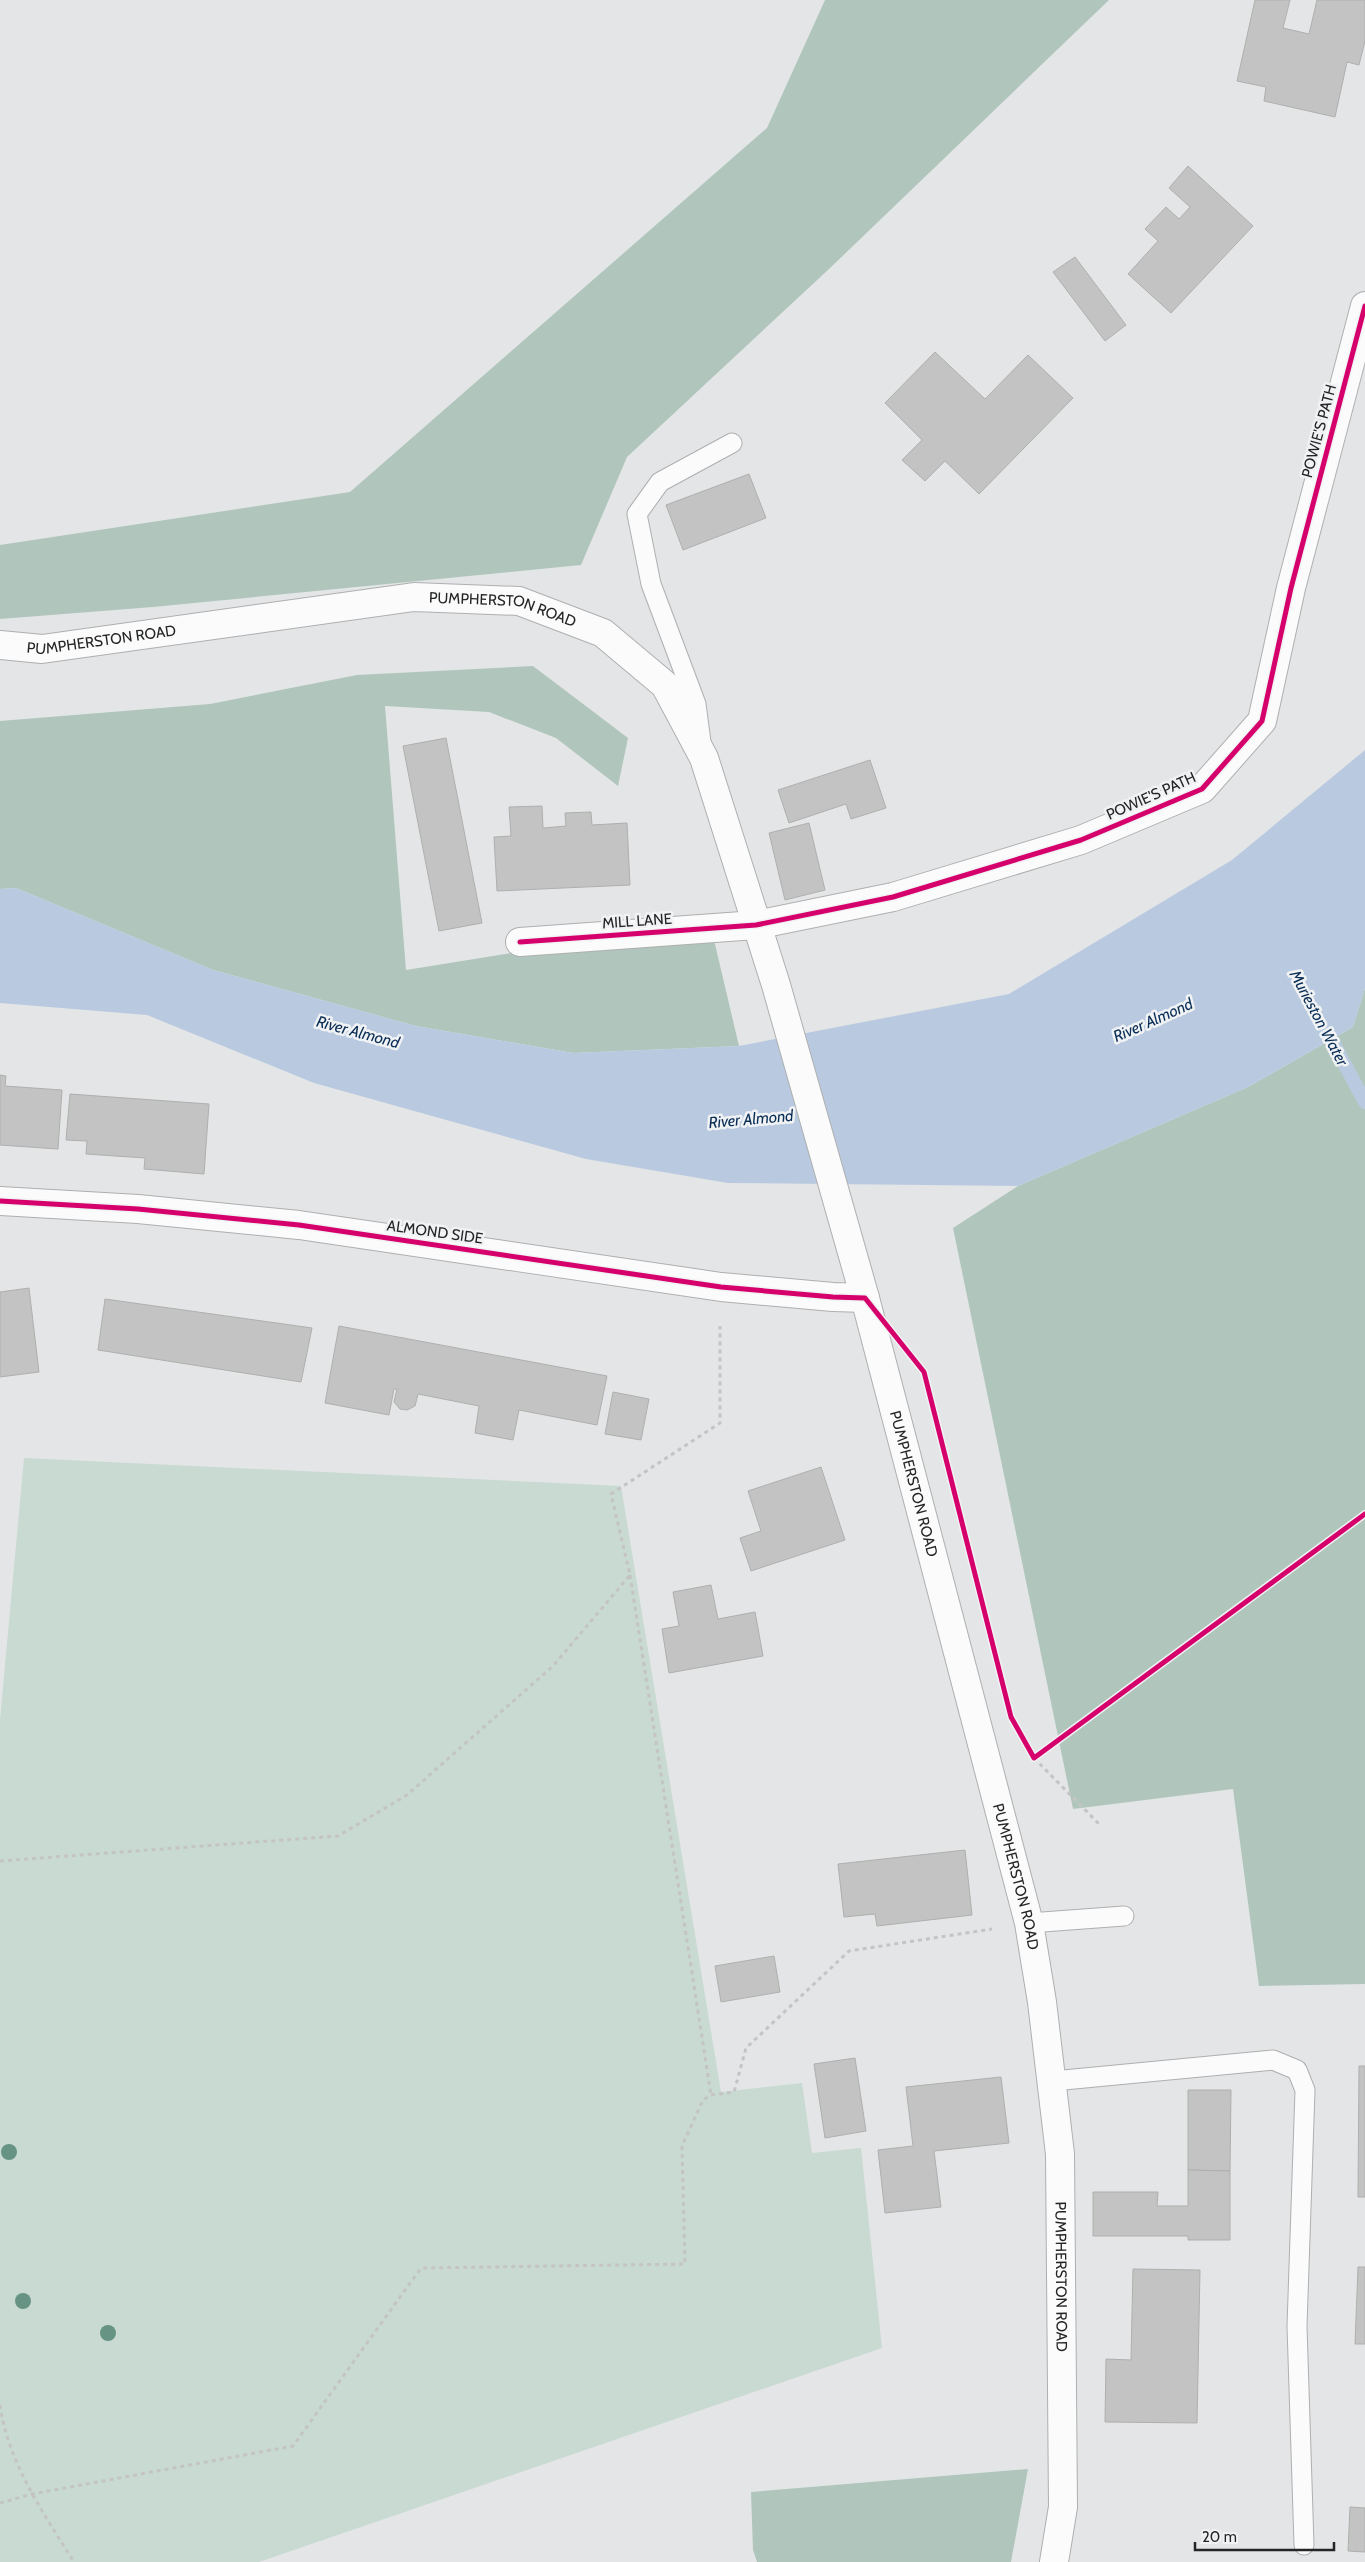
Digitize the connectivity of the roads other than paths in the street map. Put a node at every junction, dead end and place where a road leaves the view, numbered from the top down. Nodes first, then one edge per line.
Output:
1 (1365, 306) edge
2 (732, 444) dead end
3 (0, 645) edge
4 (704, 758) junction
5 (756, 925) junction
6 (520, 942) dead end
7 (0, 1201) edge
8 (865, 1298) junction
9 (1124, 1916) dead end
10 (1029, 1923) junction
11 (1053, 2081) junction
12 (1304, 2545) dead end
13 (1054, 2562) edge

1 - 5 main road, POWIE'S PATH
2 - 4 lane
3 - 4 main road, PUMPHERSTON ROAD
4 - 5 main road, PUMPHERSTON ROAD
5 - 6 main road, MILL LANE
5 - 8 main road, PUMPHERSTON ROAD
7 - 8 main road, ALMOND SIDE
8 - 10 main road, PUMPHERSTON ROAD
9 - 10 lane
10 - 11 main road, PUMPHERSTON ROAD
11 - 12 lane
11 - 13 main road, PUMPHERSTON ROAD

